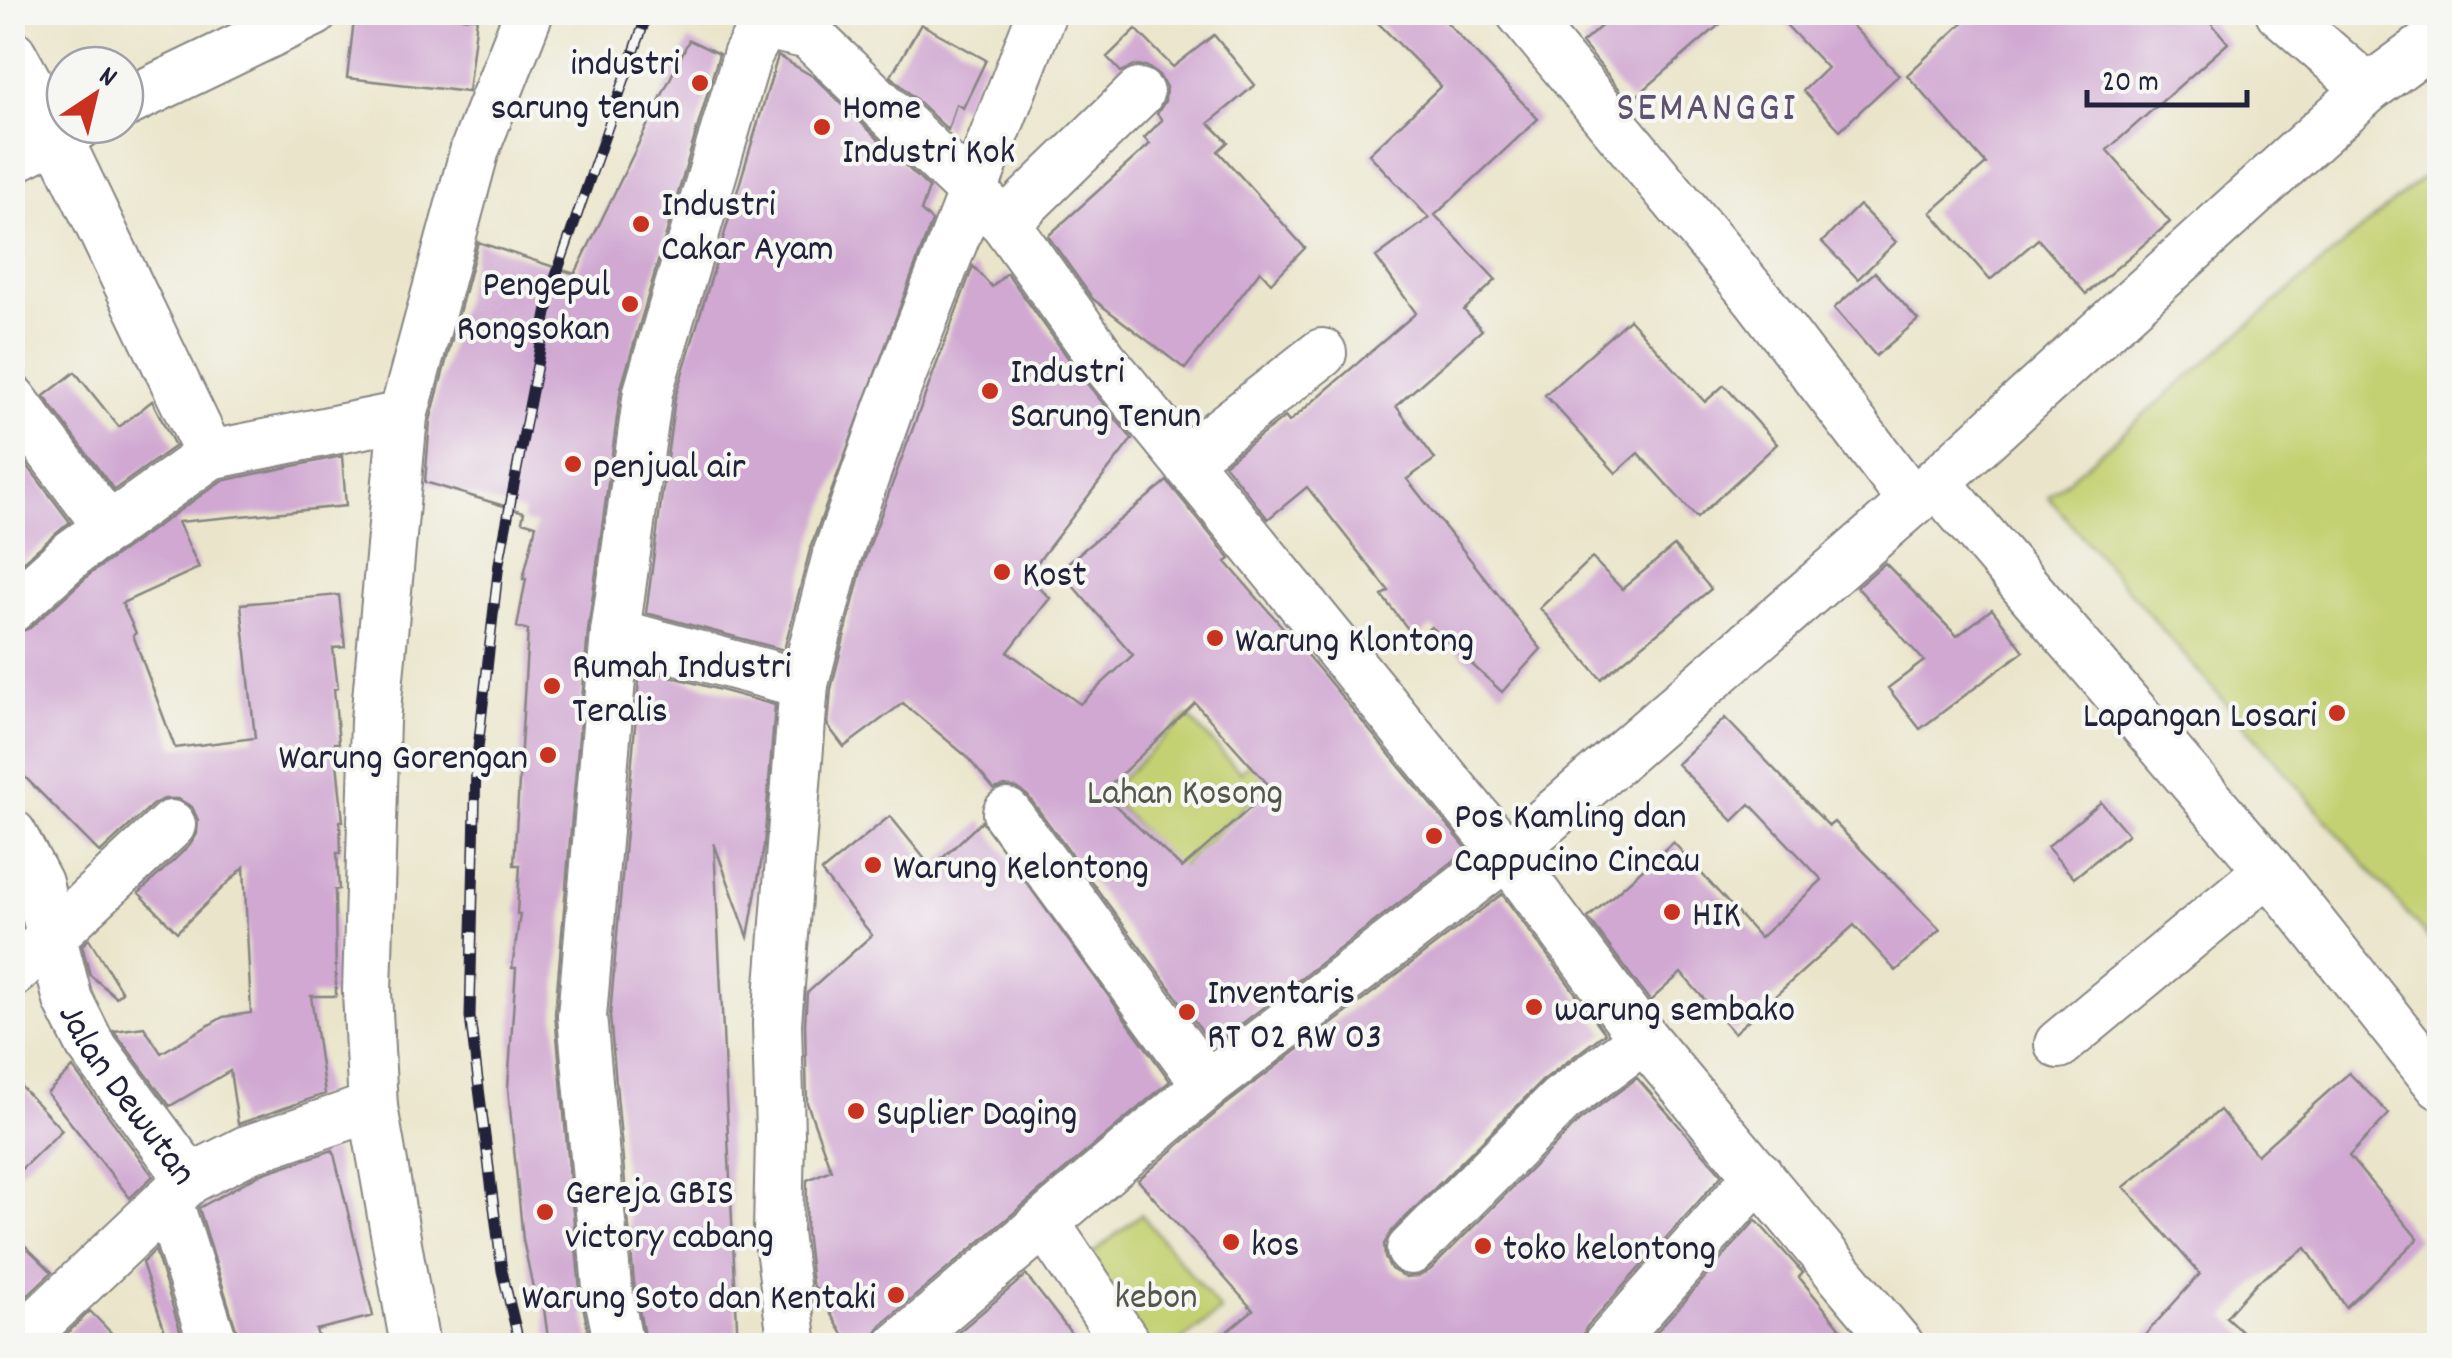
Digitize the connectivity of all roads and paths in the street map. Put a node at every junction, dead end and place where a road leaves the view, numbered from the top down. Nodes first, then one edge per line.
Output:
1 (314, 12) edge
2 (529, 12) edge
3 (1042, 12) edge
4 (1520, 12) edge
5 (2280, 12) edge
6 (779, 20) edge
7 (2440, 36) edge
8 (12, 54) edge
9 (2368, 89) junction
10 (145, 93) edge
11 (1139, 93) dead end
12 (45, 99) edge
13 (45, 142) edge
14 (75, 145) edge
15 (12, 159) edge
16 (989, 209) junction
17 (1322, 353) dead end
18 (12, 399) edge
19 (403, 416) junction
20 (210, 454) junction
21 (1186, 459) junction
22 (1924, 492) junction
23 (109, 528) junction
24 (12, 608) edge
25 (615, 634) junction
26 (804, 684) junction
27 (1007, 813) dead end
28 (171, 825) dead end
29 (12, 834) edge
30 (1507, 855) junction
31 (2269, 870) junction
32 (53, 938) junction
33 (12, 974) edge
34 (1644, 1040) junction
35 (2059, 1044) dead end
36 (1207, 1085) junction
37 (2440, 1085) edge
38 (373, 1107) junction
39 (1759, 1175) junction
40 (179, 1190) junction
41 (1045, 1223) junction
42 (1411, 1250) dead end
43 (14, 1346) edge
44 (214, 1346) edge
45 (416, 1346) edge
46 (619, 1346) edge
47 (792, 1346) edge
48 (899, 1346) edge
49 (1128, 1346) edge
50 (1607, 1346) edge
51 (1900, 1346) edge

1 - 10 street
2 - 19 street
3 - 16 street
4 - 22 street
5 - 9 street
6 - 16 street
6 - 25 street
7 - 9 street
8 - 12 street
9 - 22 street
11 - 16 street
13 - 15 street
14 - 20 street
16 - 21 street
16 - 26 street
17 - 21 street
18 - 23 street
19 - 20 street
19 - 38 street
20 - 23 street
21 - 30 street
22 - 30 street
22 - 31 street
23 - 24 street
25 - 26 street
25 - 46 street
26 - 47 street
27 - 36 street
28 - 32 street
29 - 32 street, Jalan Dewutan
30 - 34 street
30 - 36 street
31 - 35 street
31 - 37 street
32 - 33 street
32 - 40 street, Jalan Dewutan
34 - 39 street
34 - 42 street
36 - 41 street
38 - 40 street
38 - 45 street
39 - 50 street
39 - 51 street
40 - 43 street, Jalan Dewutan
40 - 44 street
41 - 48 street
41 - 49 street

